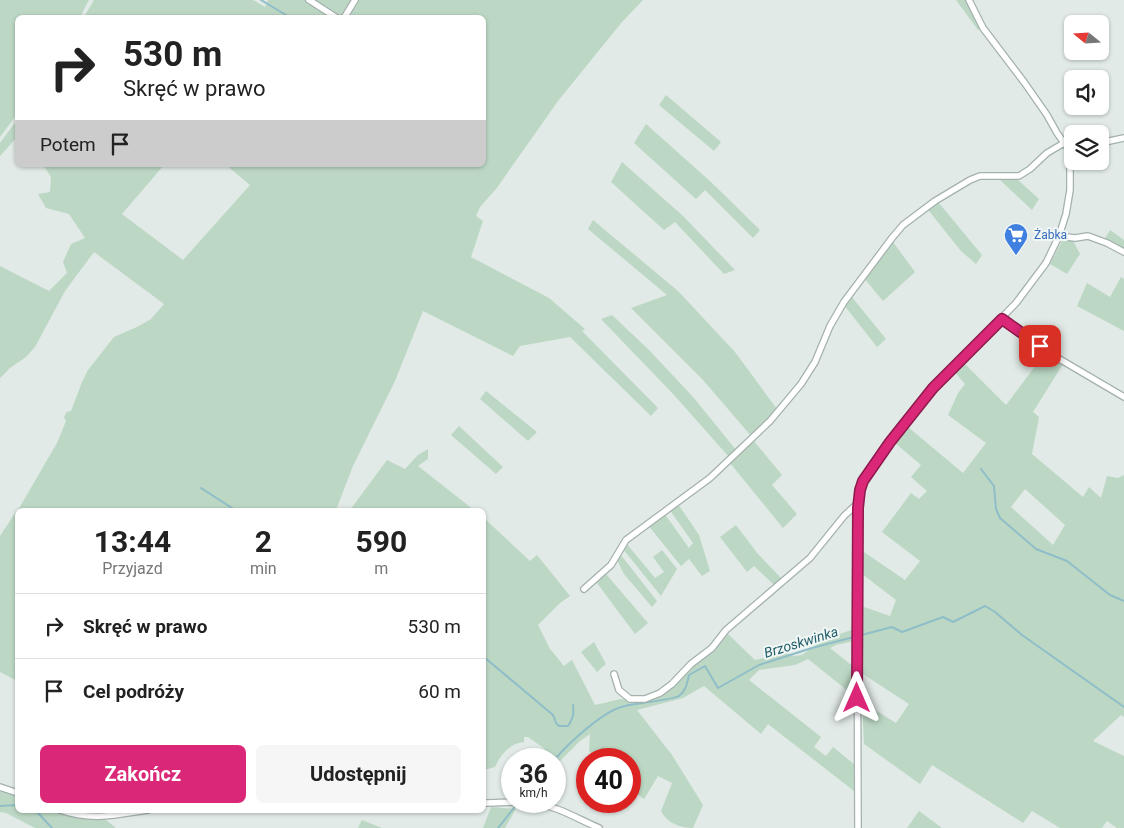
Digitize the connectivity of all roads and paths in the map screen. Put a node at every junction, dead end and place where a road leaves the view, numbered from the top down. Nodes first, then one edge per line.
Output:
1 (309, 0) edge
2 (355, 0) edge
3 (969, 0) edge
4 (332, 15) edge
5 (346, 15) edge
6 (1124, 138) edge
7 (1109, 142) edge
8 (1064, 143) joint
9 (1070, 170) edge
10 (1059, 236) junction
11 (1124, 252) edge
12 (1002, 319) junction
13 (1124, 397) edge
14 (858, 503) junction
15 (584, 589) dead end
16 (614, 674) dead end
17 (0, 787) edge
18 (15, 792) edge
19 (501, 803) edge
20 (486, 804) edge
21 (70, 813) edge
22 (129, 813) edge
23 (565, 813) edge
24 (599, 828) edge
25 (858, 828) edge

1 - 4 street
2 - 5 street
3 - 8 street
6 - 7 street
8 - 15 street
9 - 10 street
10 - 11 street
10 - 12 street
12 - 13 street
12 - 14 street
14 - 16 street
14 - 25 street
17 - 18 street
19 - 20 street
21 - 22 street
23 - 24 street

